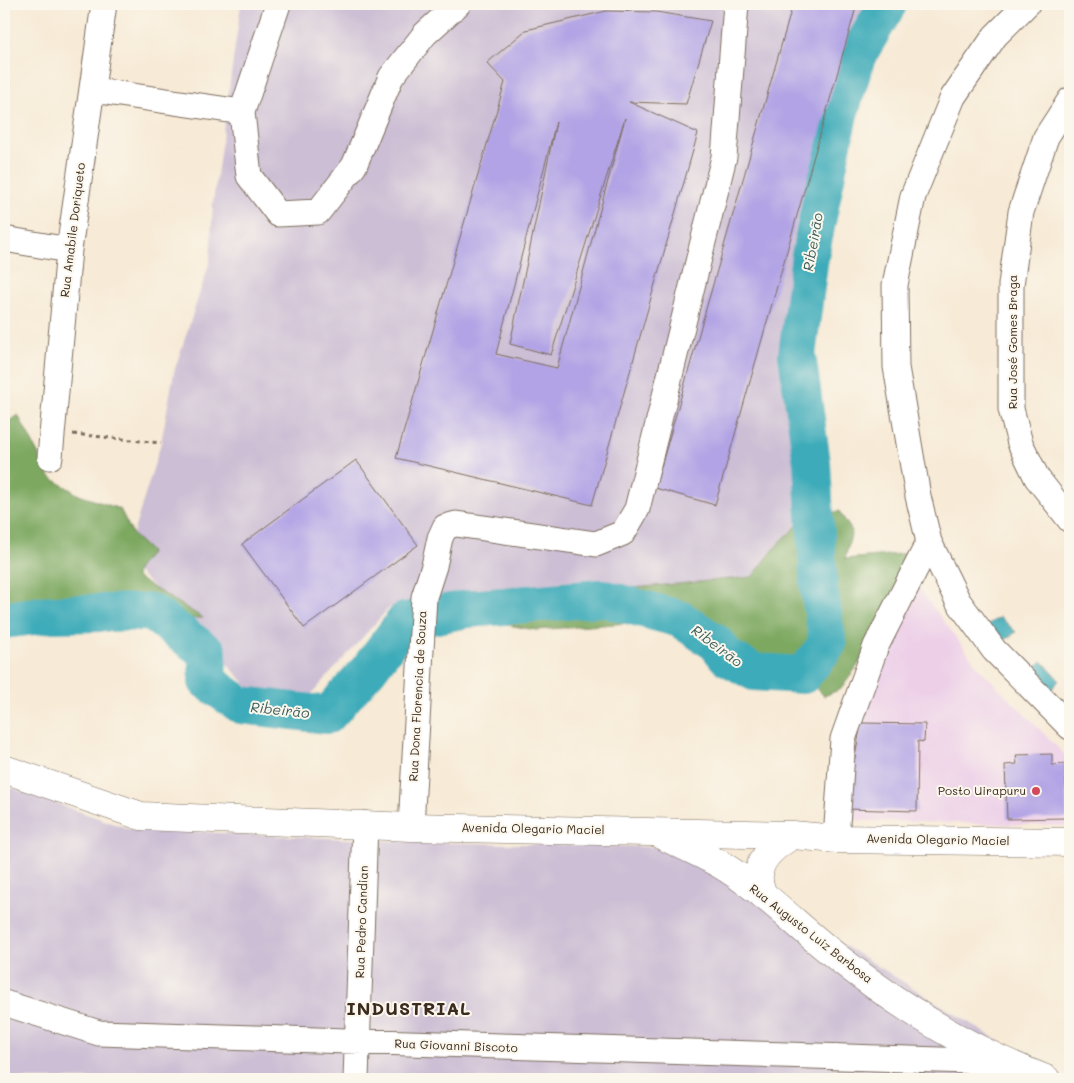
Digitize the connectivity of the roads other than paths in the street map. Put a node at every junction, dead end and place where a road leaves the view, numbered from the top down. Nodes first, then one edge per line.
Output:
1 (104, 4) edge
2 (278, 4) edge
3 (458, 4) edge
4 (736, 4) edge
5 (1027, 4) edge
6 (92, 90) junction
7 (1070, 100) edge
8 (242, 112) junction
9 (4, 239) edge
10 (69, 250) junction
11 (50, 457) dead end
12 (1070, 520) edge
13 (928, 542) junction
14 (1070, 727) edge
15 (4, 769) edge
16 (365, 824) junction
17 (411, 827) junction
18 (655, 832) junction
19 (793, 835) junction
20 (836, 839) junction
21 (1070, 842) edge
22 (763, 895) junction
23 (4, 1003) edge
24 (927, 1021) junction
25 (358, 1042) junction
26 (913, 1060) junction
27 (1001, 1062) junction
28 (356, 1079) edge
29 (1046, 1079) edge

1 - 6 street, Rua Amabile Doriqueto
2 - 8 street
3 - 8 street
4 - 17 street, Rua Dona Florencia de Souza
5 - 13 street
6 - 8 street
6 - 10 street, Rua Amabile Doriqueto
7 - 12 street, Rua José Gomes Braga
9 - 10 street
10 - 11 street, Rua Amabile Doriqueto
13 - 14 street
13 - 20 street
15 - 16 main road, Avenida Olegario Maciel
16 - 17 main road, Avenida Olegario Maciel
16 - 25 street, Rua Pedro Candian
17 - 18 main road, Avenida Olegario Maciel
18 - 19 main road, Avenida Olegario Maciel
18 - 22 main road, Rua Augusto Luiz Barbosa
19 - 20 main road, Avenida Olegario Maciel
19 - 22 main road
20 - 21 main road, Avenida Olegario Maciel
22 - 24 main road, Rua Augusto Luiz Barbosa
23 - 25 street, Rua Giovanni Biscoto
24 - 26 street
24 - 27 main road, Rua Augusto Luiz Barbosa
25 - 26 street, Rua Giovanni Biscoto
25 - 28 street, Rua Pedro Candian
26 - 27 street, Rua Giovanni Biscoto
27 - 29 main road, Rua Augusto Luiz Barbosa

